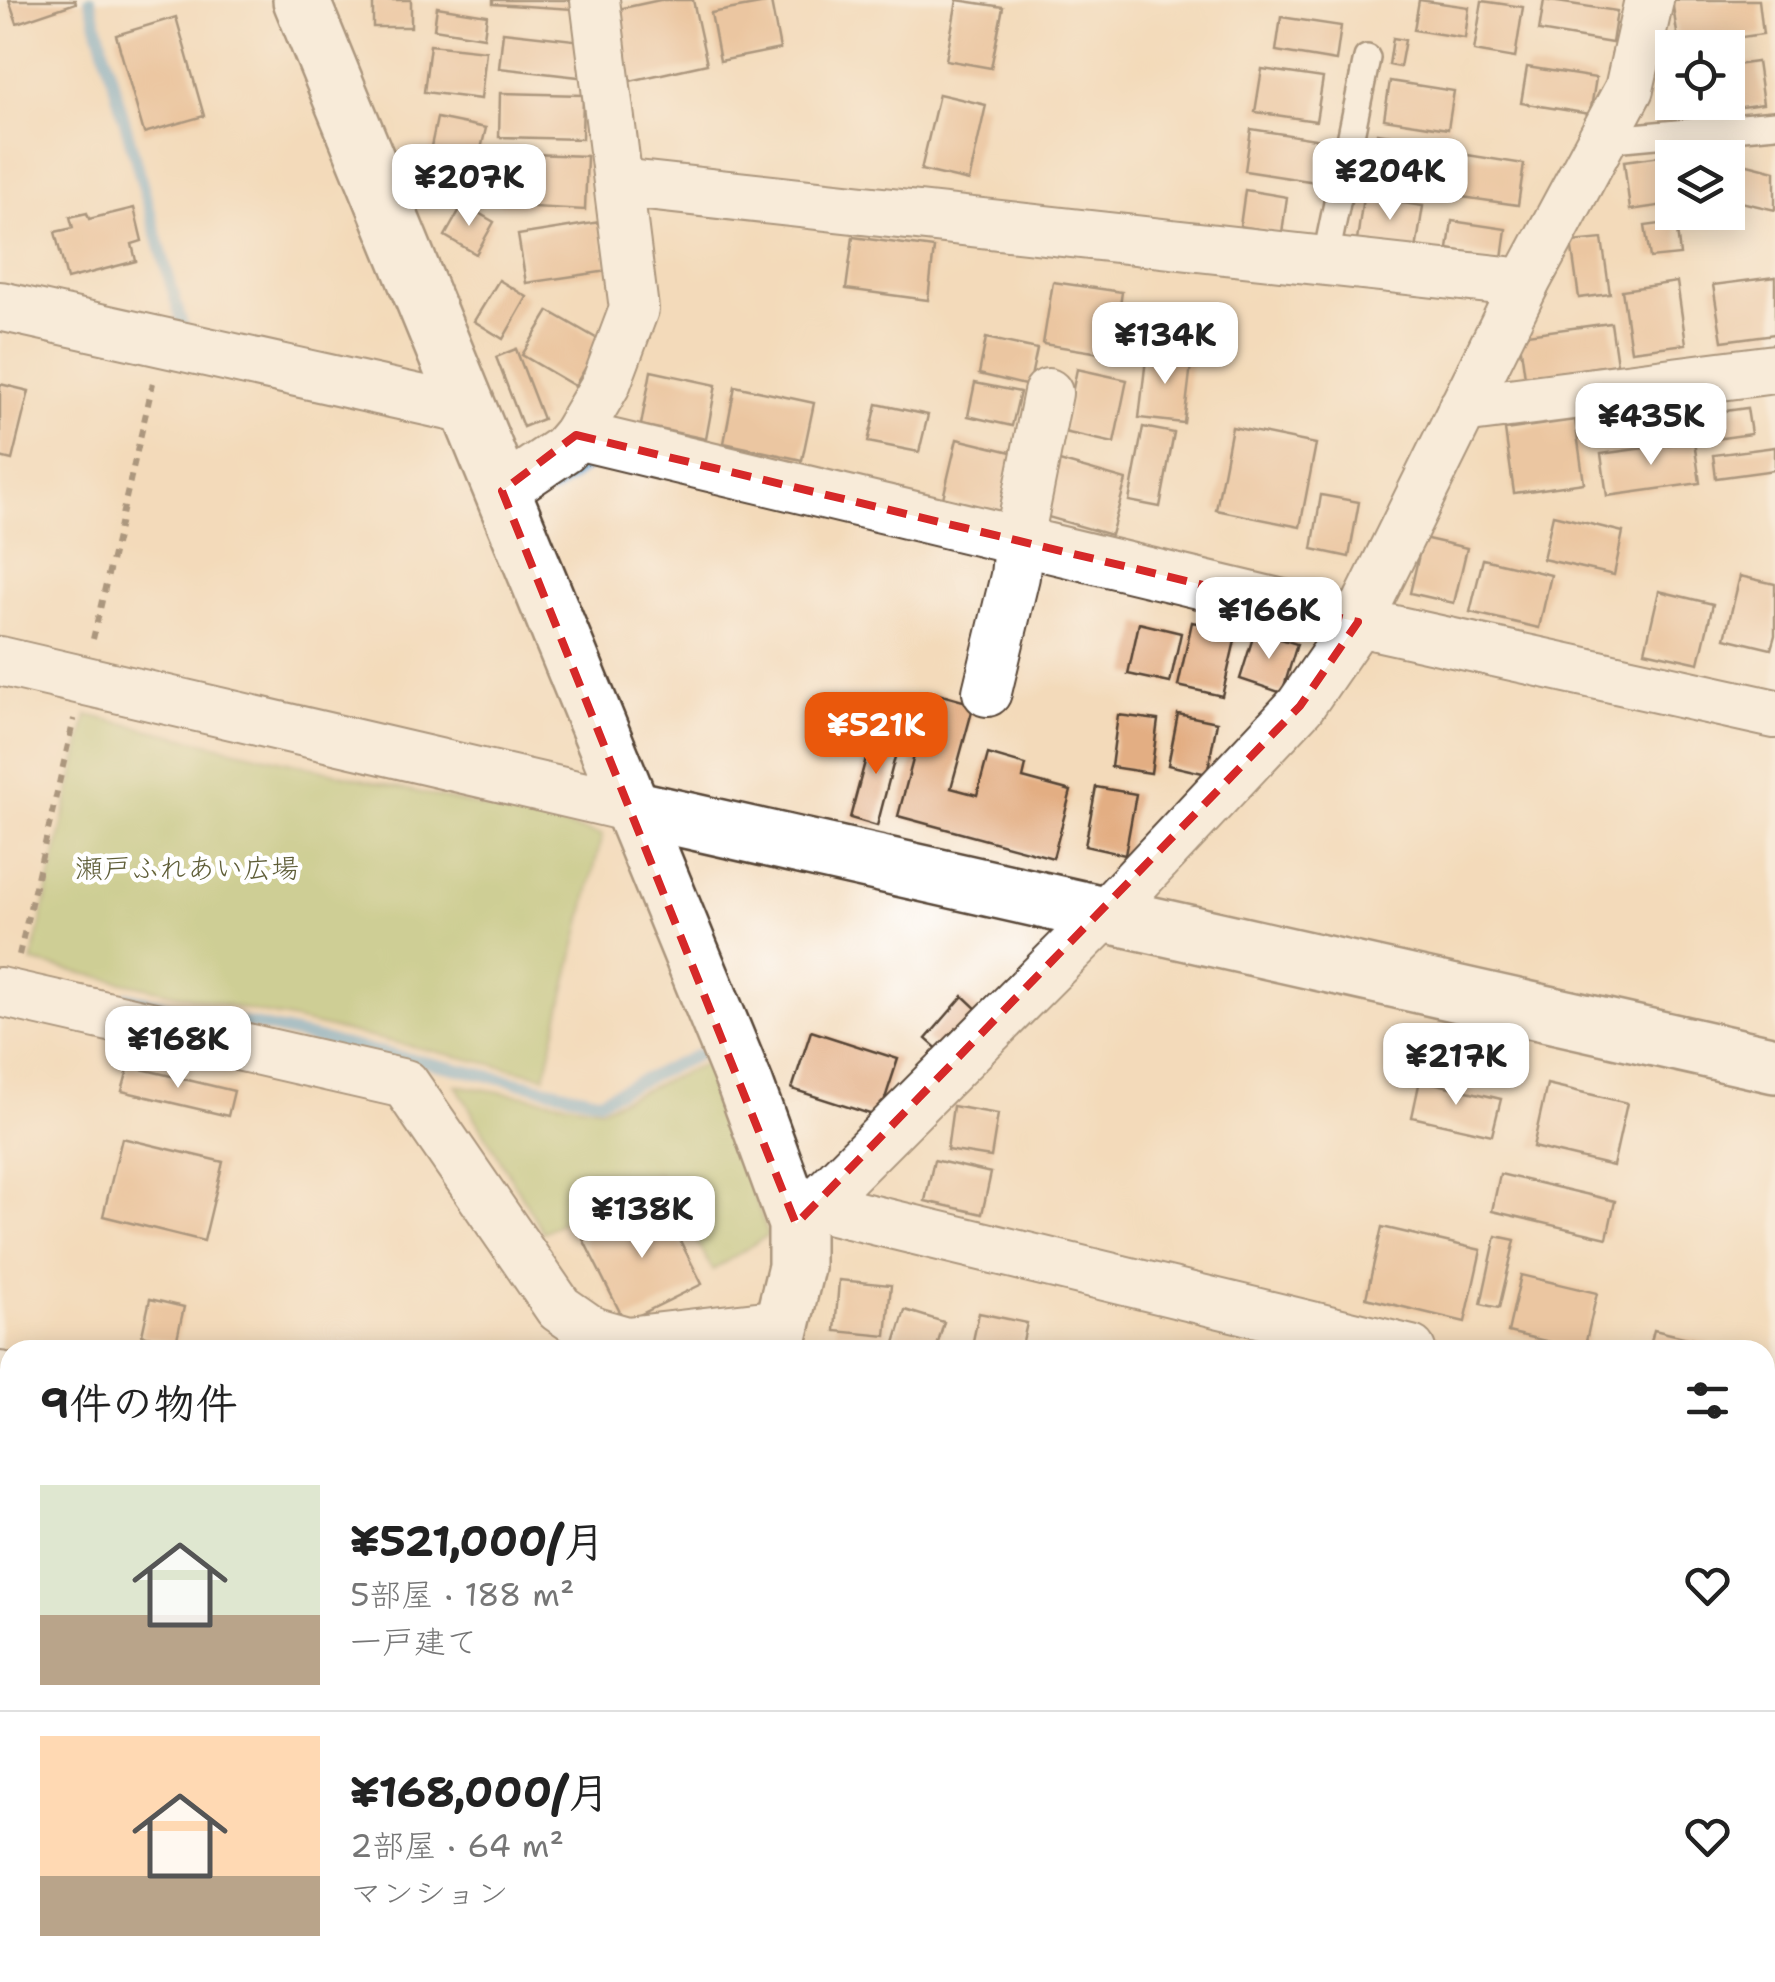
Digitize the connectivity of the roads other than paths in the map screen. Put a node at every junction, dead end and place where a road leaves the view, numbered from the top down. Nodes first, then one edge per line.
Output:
1 (301, 0) edge
2 (594, 0) edge
3 (1649, 0) edge
4 (1367, 58) dead end
5 (1775, 124) edge
6 (1602, 140) junction
7 (620, 182) junction
8 (1325, 261) junction
9 (1525, 283) junction
10 (0, 306) edge
11 (1775, 369) edge
12 (1048, 393) dead end
13 (1462, 409) junction
14 (468, 410) junction
15 (576, 436) junction
16 (502, 491) junction
17 (1017, 554) junction
18 (1346, 639) junction
19 (0, 661) edge
20 (987, 692) dead end
21 (1775, 714) edge
22 (632, 808) junction
23 (1103, 916) junction
24 (0, 992) edge
25 (1775, 1065) edge
26 (806, 1215) junction
27 (780, 1336) edge
28 (624, 1340) edge
29 (658, 1340) edge
30 (1366, 1340) edge

1 - 14 street
2 - 7 street
3 - 6 street
4 - 8 lane
5 - 6 lane
6 - 9 street
7 - 8 street
7 - 15 street
8 - 9 street
9 - 13 street
10 - 14 street
11 - 13 street
12 - 17 street
13 - 18 street
14 - 16 street
15 - 16 street
15 - 17 street
16 - 22 street
17 - 18 street
17 - 20 street
18 - 21 street
18 - 23 street
19 - 22 street
22 - 23 street
22 - 26 street
23 - 25 street
23 - 26 street
24 - 28 street
26 - 27 street
26 - 30 street
27 - 29 street

